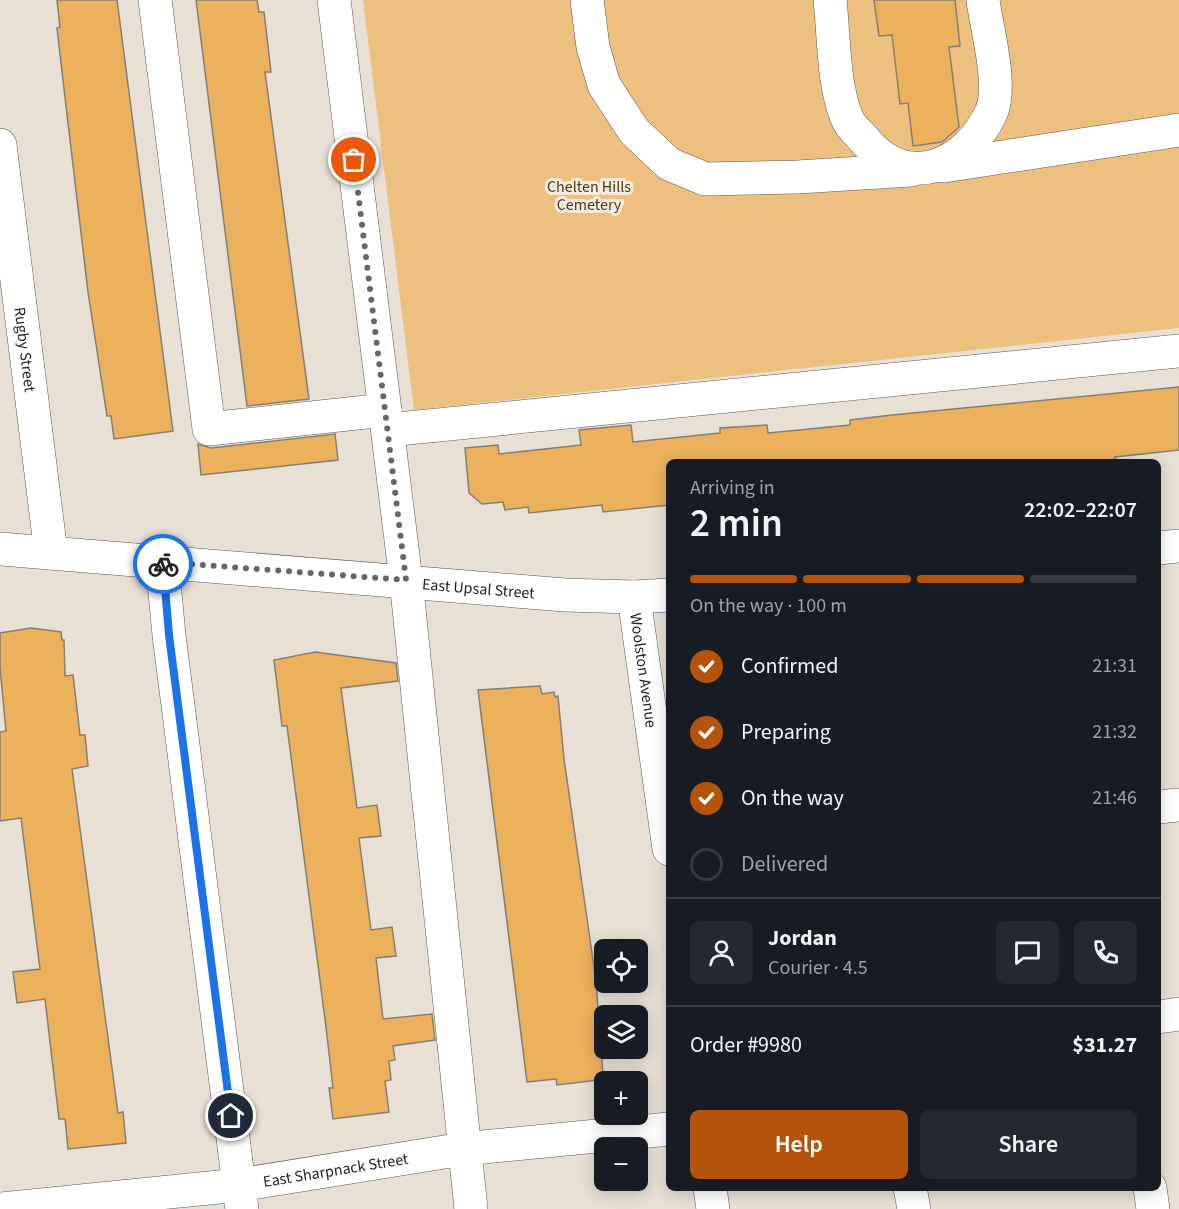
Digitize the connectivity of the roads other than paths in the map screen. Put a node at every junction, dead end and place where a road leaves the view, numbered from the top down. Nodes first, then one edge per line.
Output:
1 (155, 0) edge
2 (334, 0) edge
3 (587, 0) edge
4 (830, 0) edge
5 (983, 0) edge
6 (1179, 130) edge
7 (0, 146) edge
8 (925, 168) junction
9 (1179, 351) edge
10 (387, 420) junction
11 (1179, 546) edge
12 (1161, 548) edge
13 (0, 549) edge
14 (51, 553) junction
15 (162, 562) junction
16 (406, 580) junction
17 (666, 595) edge
18 (634, 597) junction
19 (1179, 805) edge
20 (1161, 807) edge
21 (666, 827) edge
22 (1179, 1014) edge
23 (1161, 1017) edge
24 (666, 1129) edge
25 (464, 1149) junction
26 (710, 1191) edge
27 (911, 1191) edge
28 (1150, 1191) edge
29 (241, 1197) edge
30 (0, 1209) edge
31 (471, 1209) edge
32 (713, 1209) edge
33 (914, 1209) edge
34 (1153, 1209) edge

1 - 10 street
2 - 10 street
3 - 8 street
4 - 8 street
5 - 8 street
6 - 8 street
7 - 14 street, Rugby Street
9 - 10 street
10 - 16 street
11 - 12 street
13 - 14 street, East Upsal Street
14 - 15 street, East Upsal Street
15 - 16 street, East Upsal Street
15 - 29 street
16 - 18 street, East Upsal Street
16 - 25 street
17 - 18 street, East Upsal Street
18 - 21 street, Woolston Avenue
19 - 20 street
22 - 23 street
24 - 25 street, East Sharpnack Street
25 - 29 street, East Sharpnack Street
25 - 31 street
26 - 32 street
27 - 33 street
28 - 34 street
29 - 30 street, East Sharpnack Street

